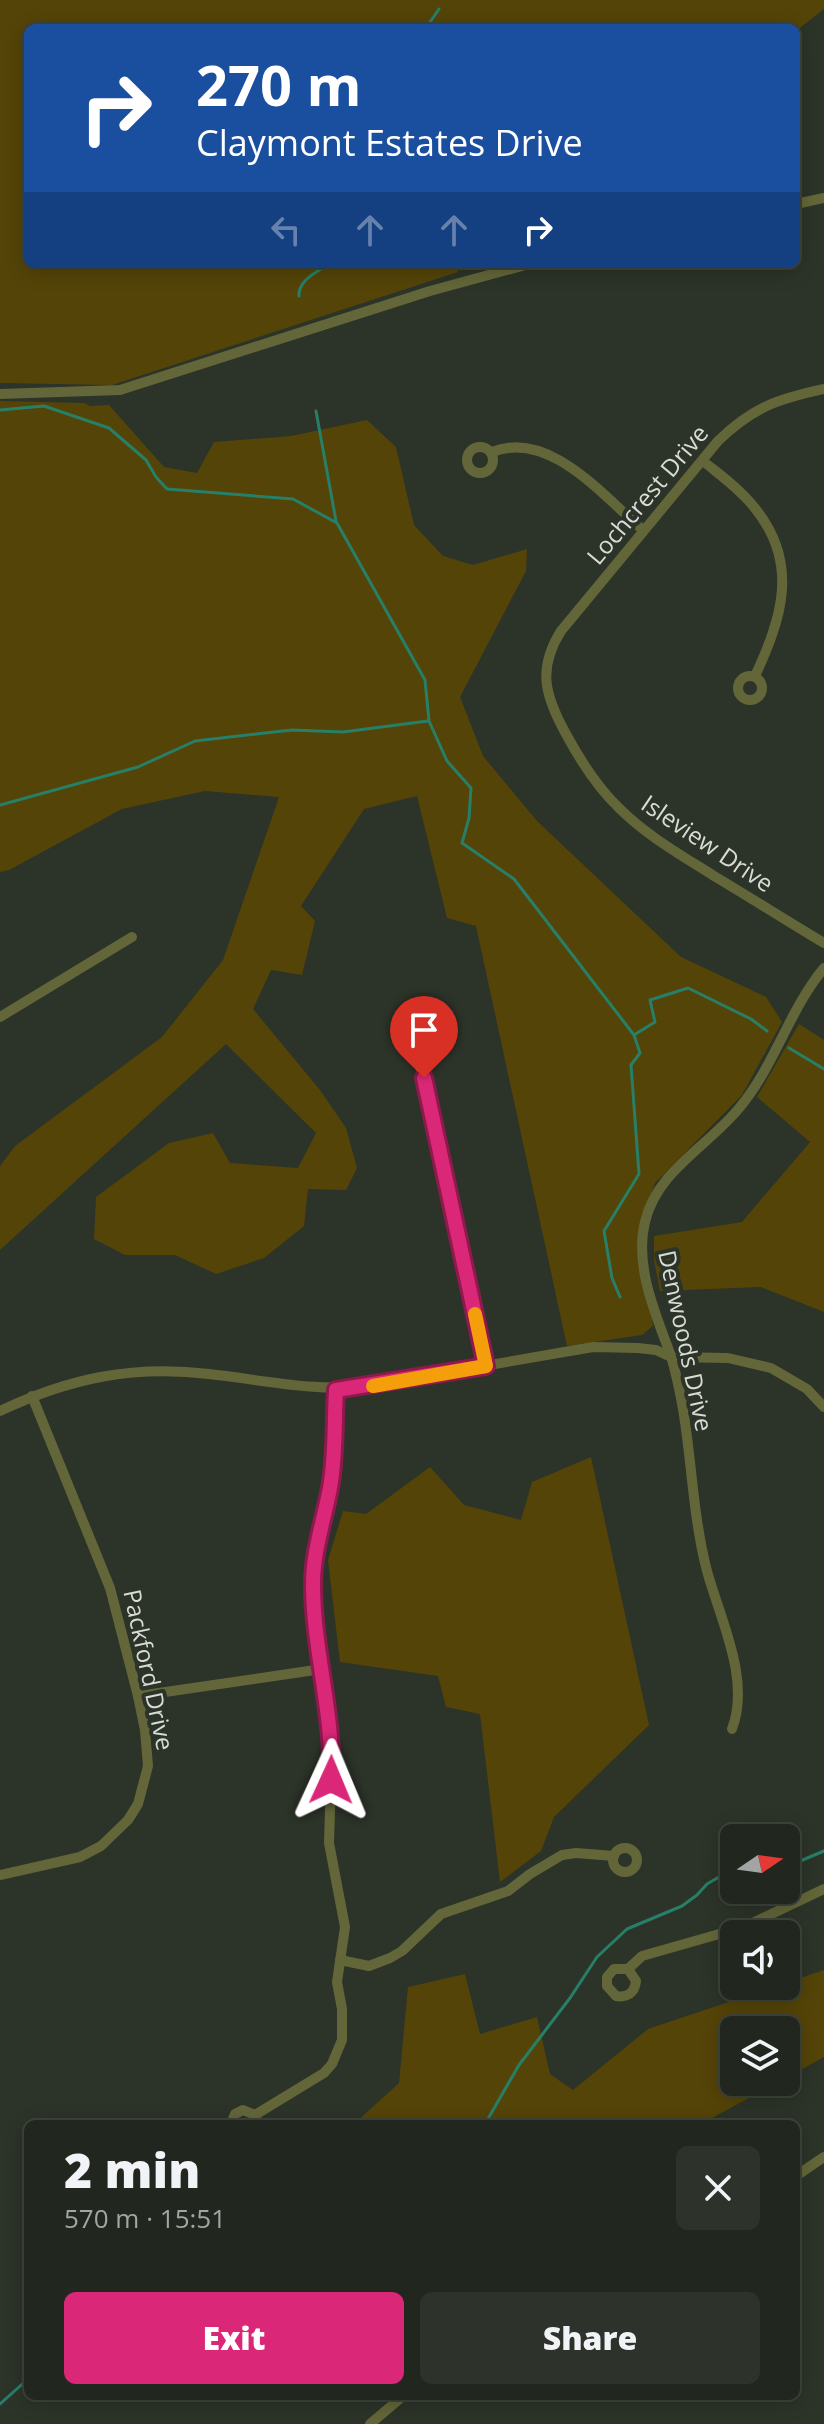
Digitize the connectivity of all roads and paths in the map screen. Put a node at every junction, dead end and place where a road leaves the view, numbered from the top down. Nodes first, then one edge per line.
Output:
1 (824, 198) edge
2 (800, 203) edge
3 (514, 268) edge
4 (824, 389) edge
5 (0, 394) edge
6 (492, 452) dead end
7 (703, 461) junction
8 (643, 530) junction
9 (545, 675) joint
10 (755, 676) dead end
11 (132, 937) dead end
12 (824, 943) edge
13 (824, 968) edge
14 (0, 1017) edge
15 (407, 1024) dead end
16 (671, 1357) junction
17 (486, 1366) junction
18 (336, 1390) junction
19 (32, 1396) junction
20 (823, 1403) edge
21 (0, 1411) edge
22 (322, 1669) junction
23 (138, 1696) junction
24 (732, 1729) dead end
25 (614, 1856) dead end
26 (0, 1875) edge
27 (824, 1889) edge
28 (340, 1960) junction
29 (628, 1969) dead end
30 (232, 2120) edge
31 (256, 2120) edge
32 (824, 2157) edge
33 (800, 2173) edge
34 (398, 2400) edge
35 (370, 2424) edge

1 - 2 street
3 - 5 street
4 - 7 street, Lochcrest Drive
6 - 8 street
7 - 8 street, Lochcrest Drive
7 - 10 street
8 - 9 street, Lochcrest Drive
9 - 12 street, Isleview Drive
11 - 14 street
13 - 16 street, Denwoods Drive
15 - 17 street
16 - 17 street
16 - 20 street
16 - 24 street, Denwoods Drive
17 - 18 street
18 - 19 street
18 - 22 street
19 - 21 street
19 - 23 street, Packford Drive
22 - 23 street
22 - 28 street
23 - 26 street, Packford Drive
25 - 28 street
27 - 29 street
28 - 31 street
30 - 31 street
32 - 33 street
34 - 35 street

